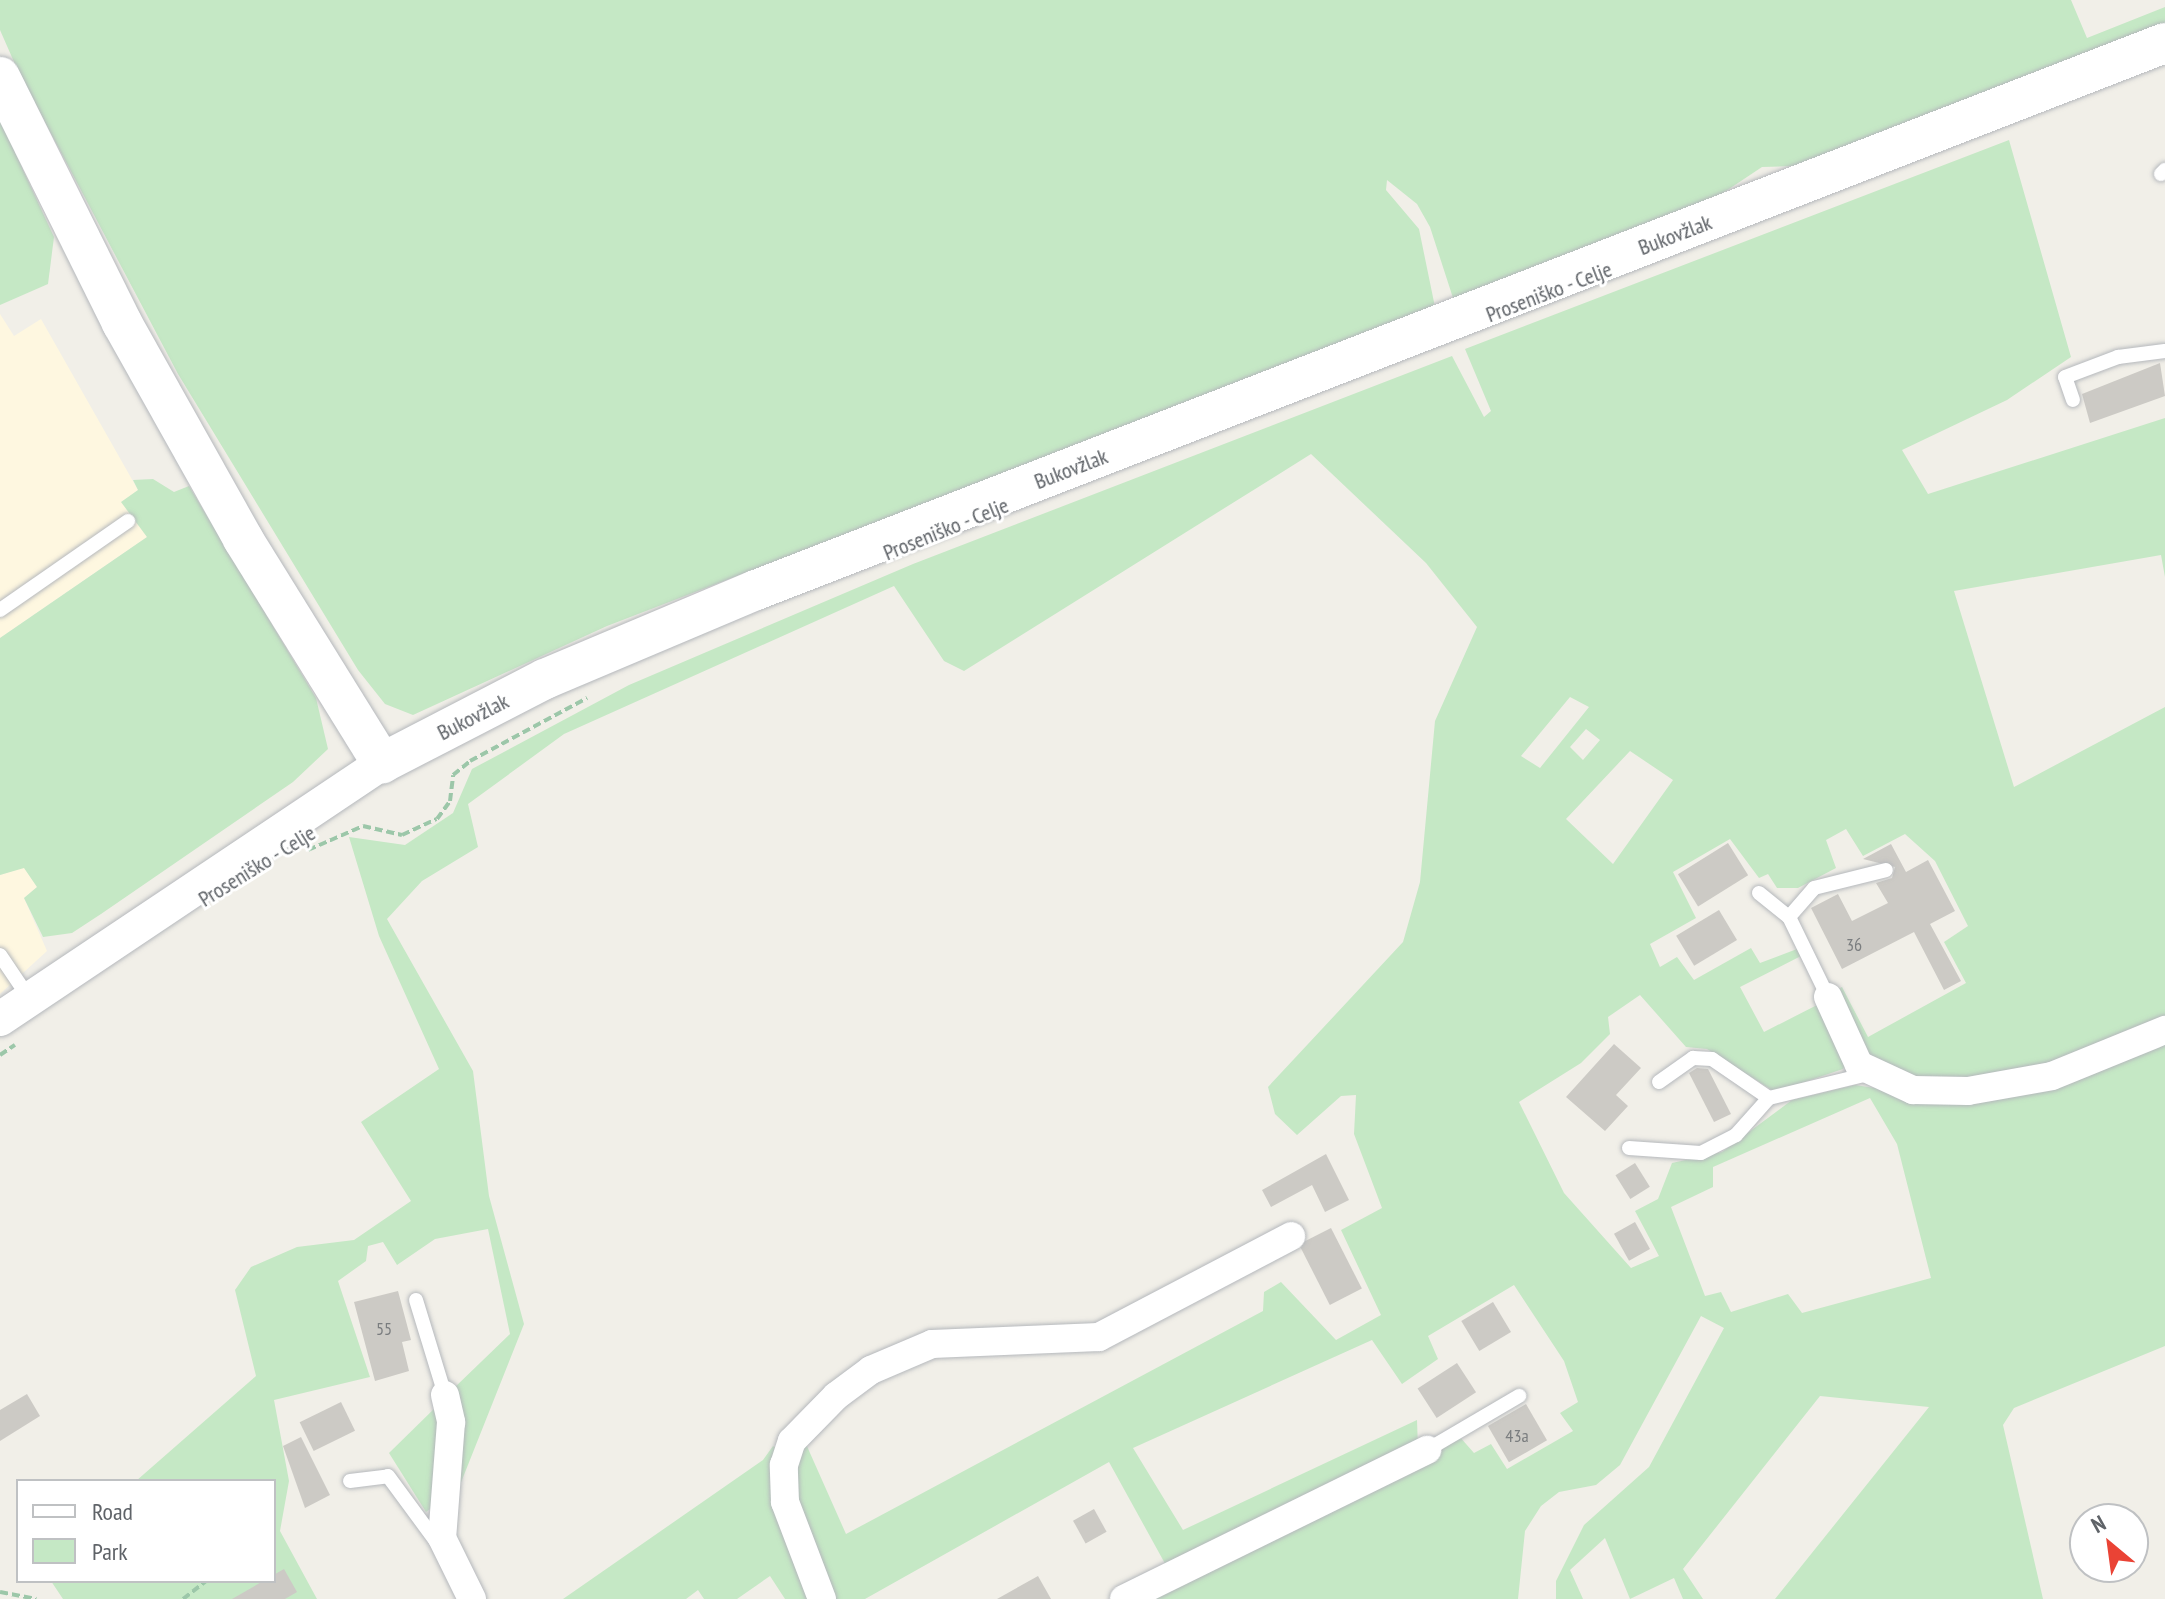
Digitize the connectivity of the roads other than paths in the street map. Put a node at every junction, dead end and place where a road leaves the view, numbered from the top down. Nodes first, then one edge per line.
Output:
1 (2165, 43) edge
2 (0, 77) edge
3 (2165, 351) edge
4 (2073, 400) dead end
5 (128, 521) dead end
6 (0, 610) edge
7 (382, 763) junction
8 (1886, 870) dead end
9 (1759, 893) dead end
10 (1789, 917) junction
11 (0, 955) edge
12 (1828, 997) joint
13 (29, 998) junction
14 (11, 1030) edge
15 (2165, 1030) edge
16 (1868, 1074) junction
17 (1659, 1082) dead end
18 (1769, 1098) junction
19 (1629, 1148) dead end
20 (1291, 1236) dead end
21 (416, 1300) dead end
22 (445, 1395) joint
23 (1519, 1396) dead end
24 (1427, 1450) joint
25 (350, 1481) dead end
26 (450, 1560) junction
27 (472, 1599) edge
28 (822, 1599) edge
29 (1124, 1599) edge

1 - 7 main road, Bukovžlak
2 - 7 main road
3 - 4 lane
5 - 6 lane
7 - 13 street, Bukovžlak
8 - 10 lane
9 - 10 lane
10 - 12 lane
11 - 13 lane
12 - 16 street
13 - 14 street, Bukovžlak
15 - 16 street
16 - 18 lane
17 - 18 lane
18 - 19 lane
20 - 28 street
21 - 22 lane
22 - 26 street
23 - 24 lane
24 - 29 street
25 - 26 lane
26 - 27 street

